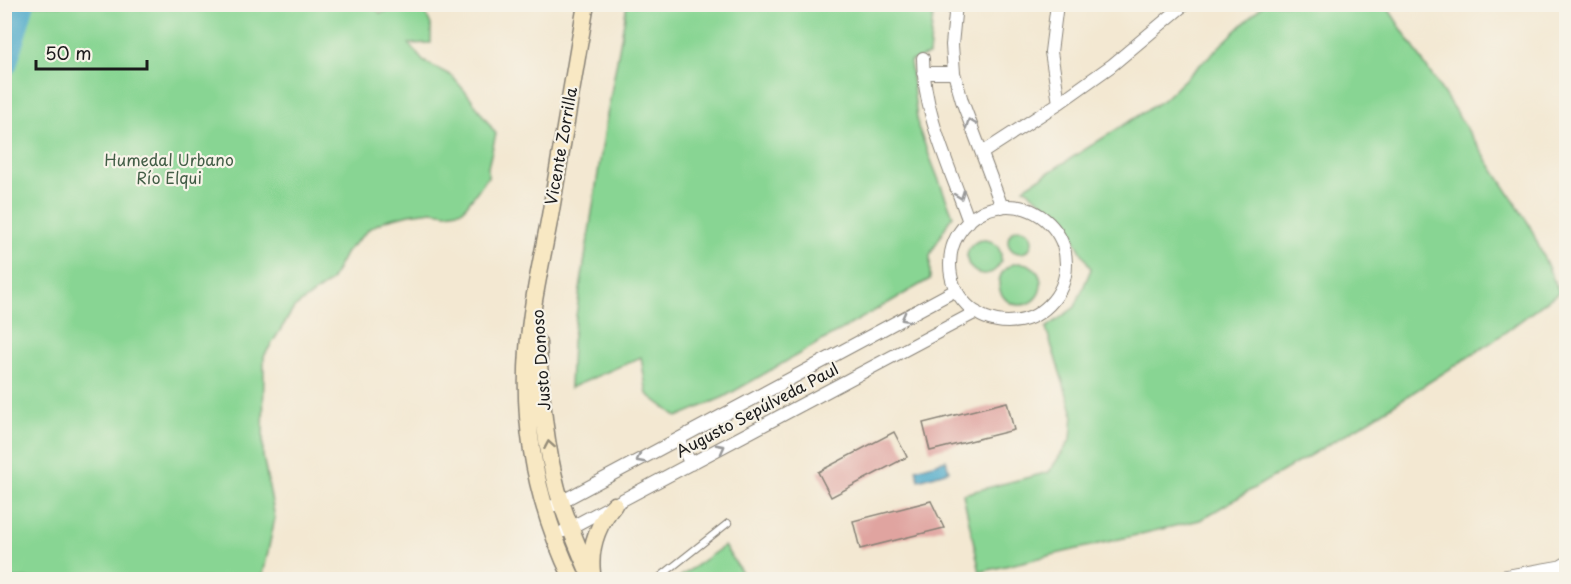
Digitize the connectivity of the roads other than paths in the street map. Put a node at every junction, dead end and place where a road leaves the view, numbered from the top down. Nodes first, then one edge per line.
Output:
1 (586, 4) edge
2 (956, 4) edge
3 (1057, 4) edge
4 (1185, 4) edge
5 (922, 58) dead end
6 (954, 73) junction
7 (923, 74) junction
8 (1059, 102) junction
9 (982, 153) junction
10 (1002, 207) junction
11 (969, 222) junction
12 (537, 288) junction
13 (956, 290) junction
14 (976, 312) junction
15 (678, 439) junction
16 (691, 464) junction
17 (562, 501) junction
18 (614, 505) junction
19 (545, 510) junction
20 (728, 523) dead end
21 (571, 528) junction
22 (554, 537) junction
23 (1566, 565) edge
24 (1526, 577) edge
25 (573, 579) edge
26 (592, 579) edge
27 (656, 579) edge
28 (1501, 579) edge

1 - 12 main road, Vicente Zorrilla
2 - 6 street
3 - 8 street
4 - 8 street
5 - 7 street
6 - 7 street
9 -> 6 street
7 -> 11 street
8 - 9 street
9 - 10 street
10 - 11 street
10 - 14 street
11 - 13 street
17 -> 12 main road, Justo Donoso
12 - 19 main road, Justo Donoso
13 - 14 street
13 -> 15 street, Augusto Sepúlveda Paul
16 -> 14 street, Augusto Sepúlveda Paul
15 - 16 street
15 -> 17 street, Augusto Sepúlveda Paul
16 - 18 street, Augusto Sepúlveda Paul
17 - 19 street, Augusto Sepúlveda Paul
17 - 21 main road, Justo Donoso
18 - 21 street, Augusto Sepúlveda Paul
18 - 26 main road
19 - 22 main road, Justo Donoso
20 - 27 lane
21 - 22 street, Augusto Sepúlveda Paul
21 - 26 main road, Justo Donoso
22 - 25 main road, Justo Donoso
23 - 24 street
24 - 28 street

